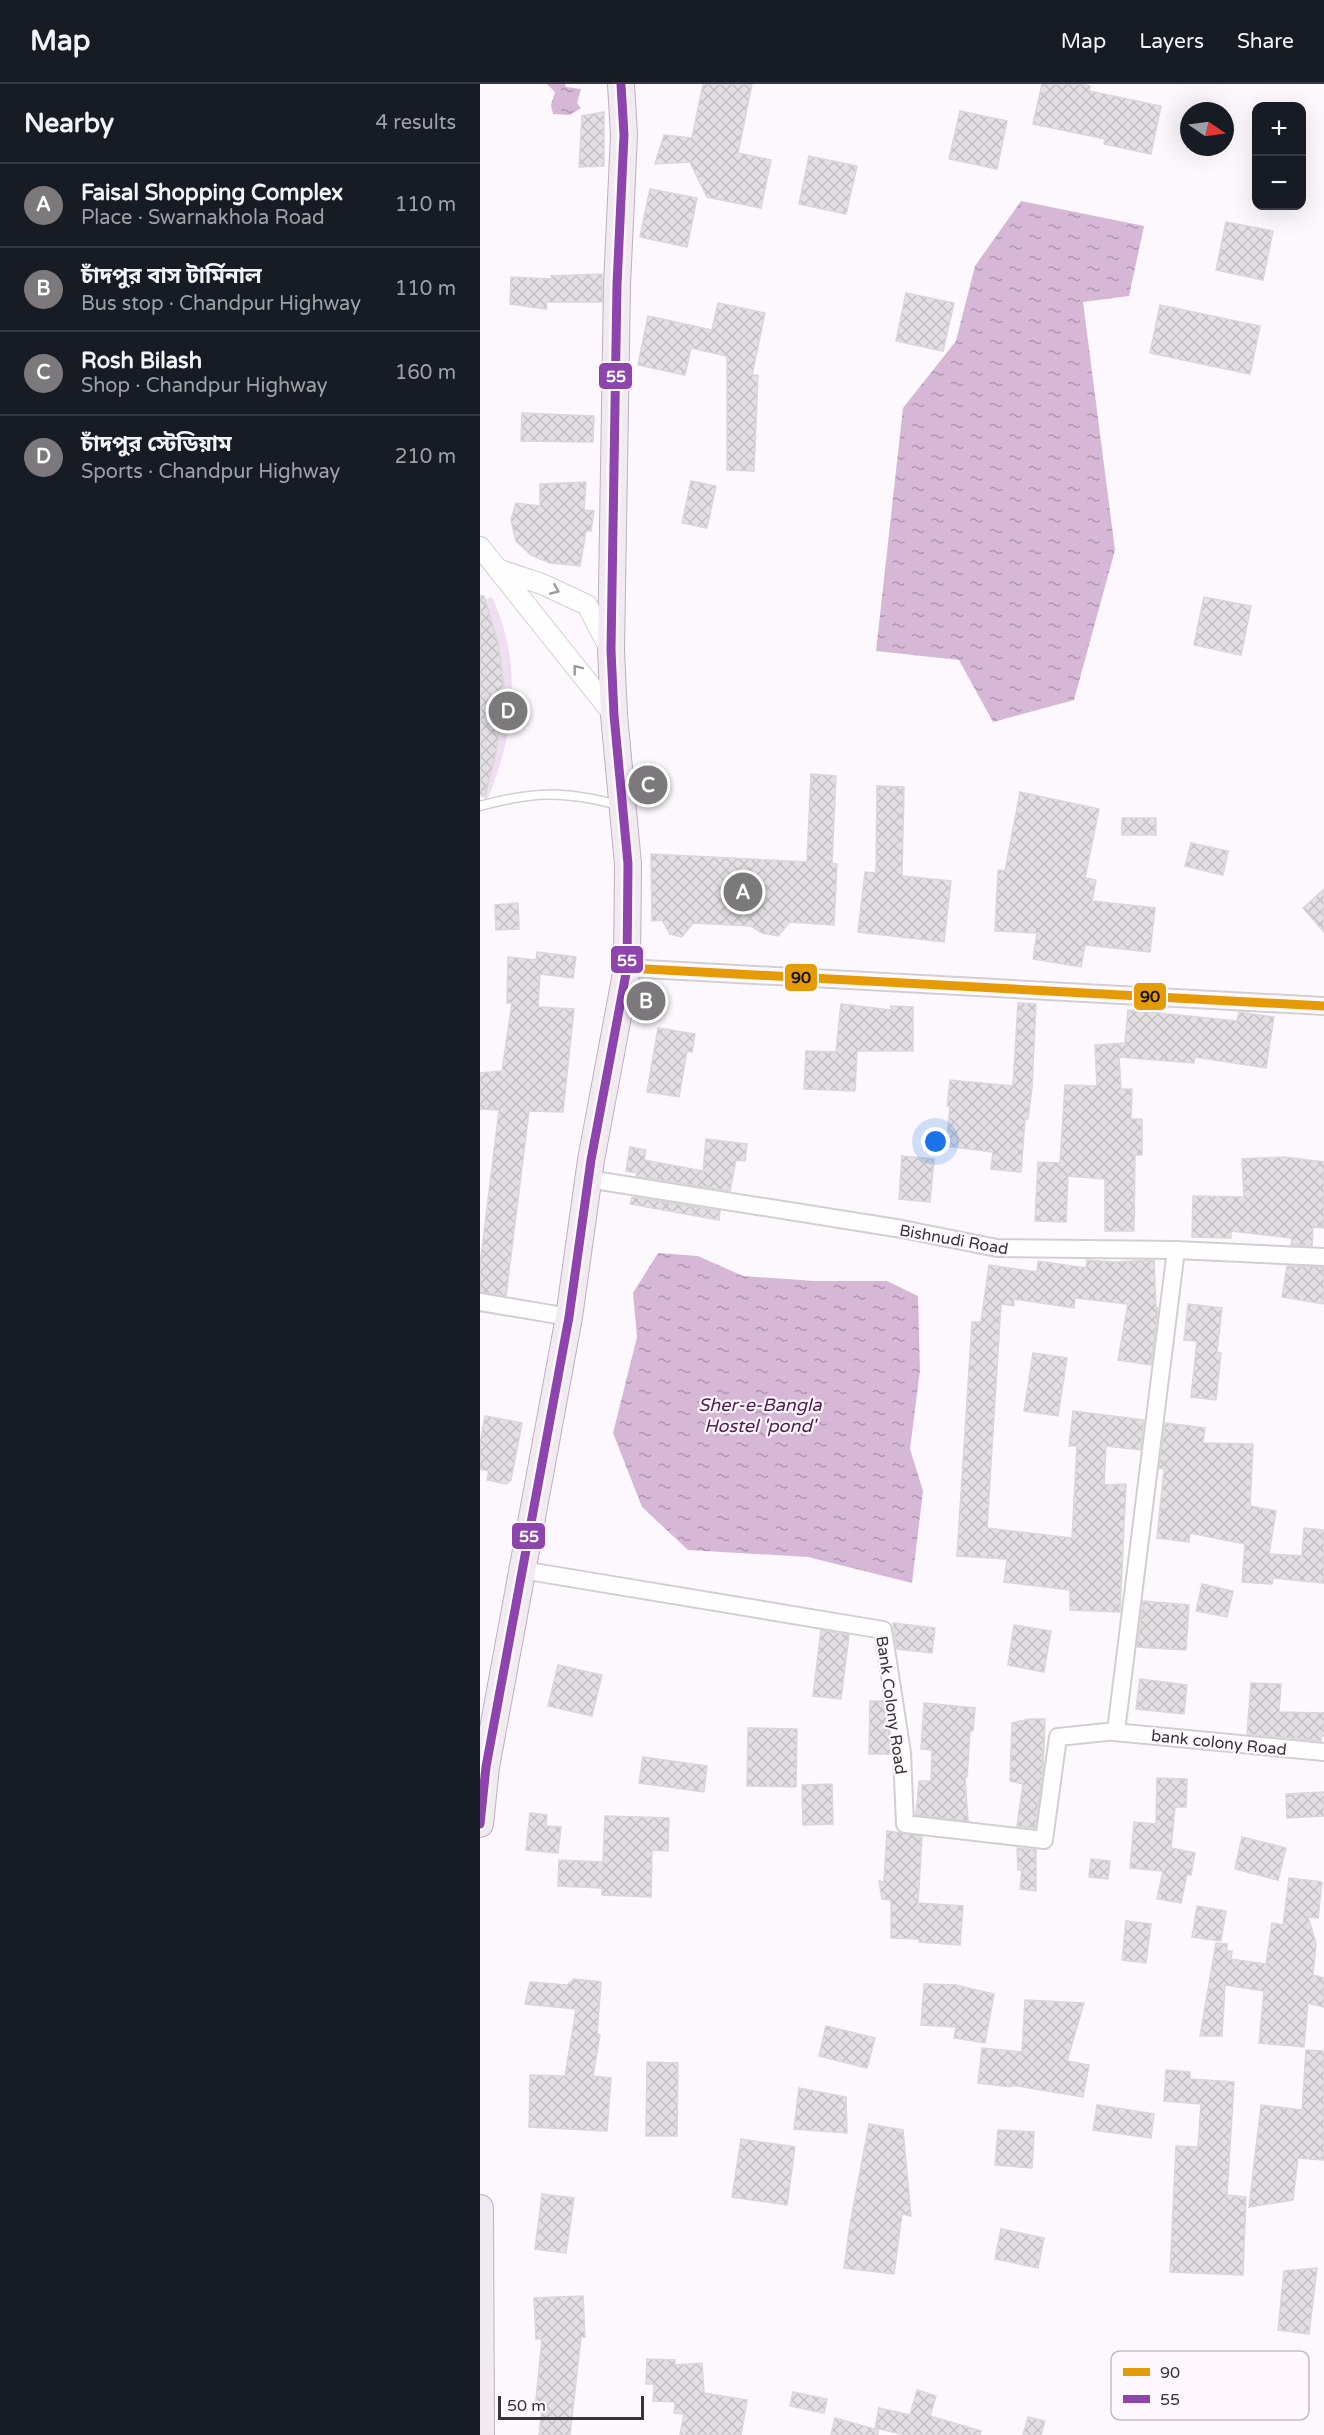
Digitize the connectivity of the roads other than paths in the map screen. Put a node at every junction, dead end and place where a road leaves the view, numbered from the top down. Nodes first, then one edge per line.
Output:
1 (621, 84) edge
2 (480, 547) edge
3 (500, 570) junction
4 (611, 650) junction
5 (614, 715) junction
6 (480, 806) edge
7 (624, 807) junction
8 (627, 968) junction
9 (1324, 1006) edge
10 (588, 1179) junction
11 (1176, 1250) junction
12 (1324, 1257) edge
13 (480, 1302) edge
14 (569, 1317) junction
15 (522, 1570) junction
16 (1114, 1732) junction
17 (1324, 1752) edge
18 (480, 1824) edge
19 (480, 2208) edge
20 (481, 2435) edge

1 - 4 main road
2 - 3 street
3 -> 4 street
5 -> 3 street
4 - 5 main road
5 - 7 main road
6 - 7 lane
7 - 8 main road
8 - 9 street
8 - 10 main road
10 - 11 street, Bishnudi Road
10 - 14 main road
11 - 12 street, Bishnudi Road
11 - 16 street
13 - 14 street
14 - 15 main road
15 - 16 street, Bank Colony Road
15 - 18 main road
16 - 17 street, bank colony Road
19 - 20 main road

